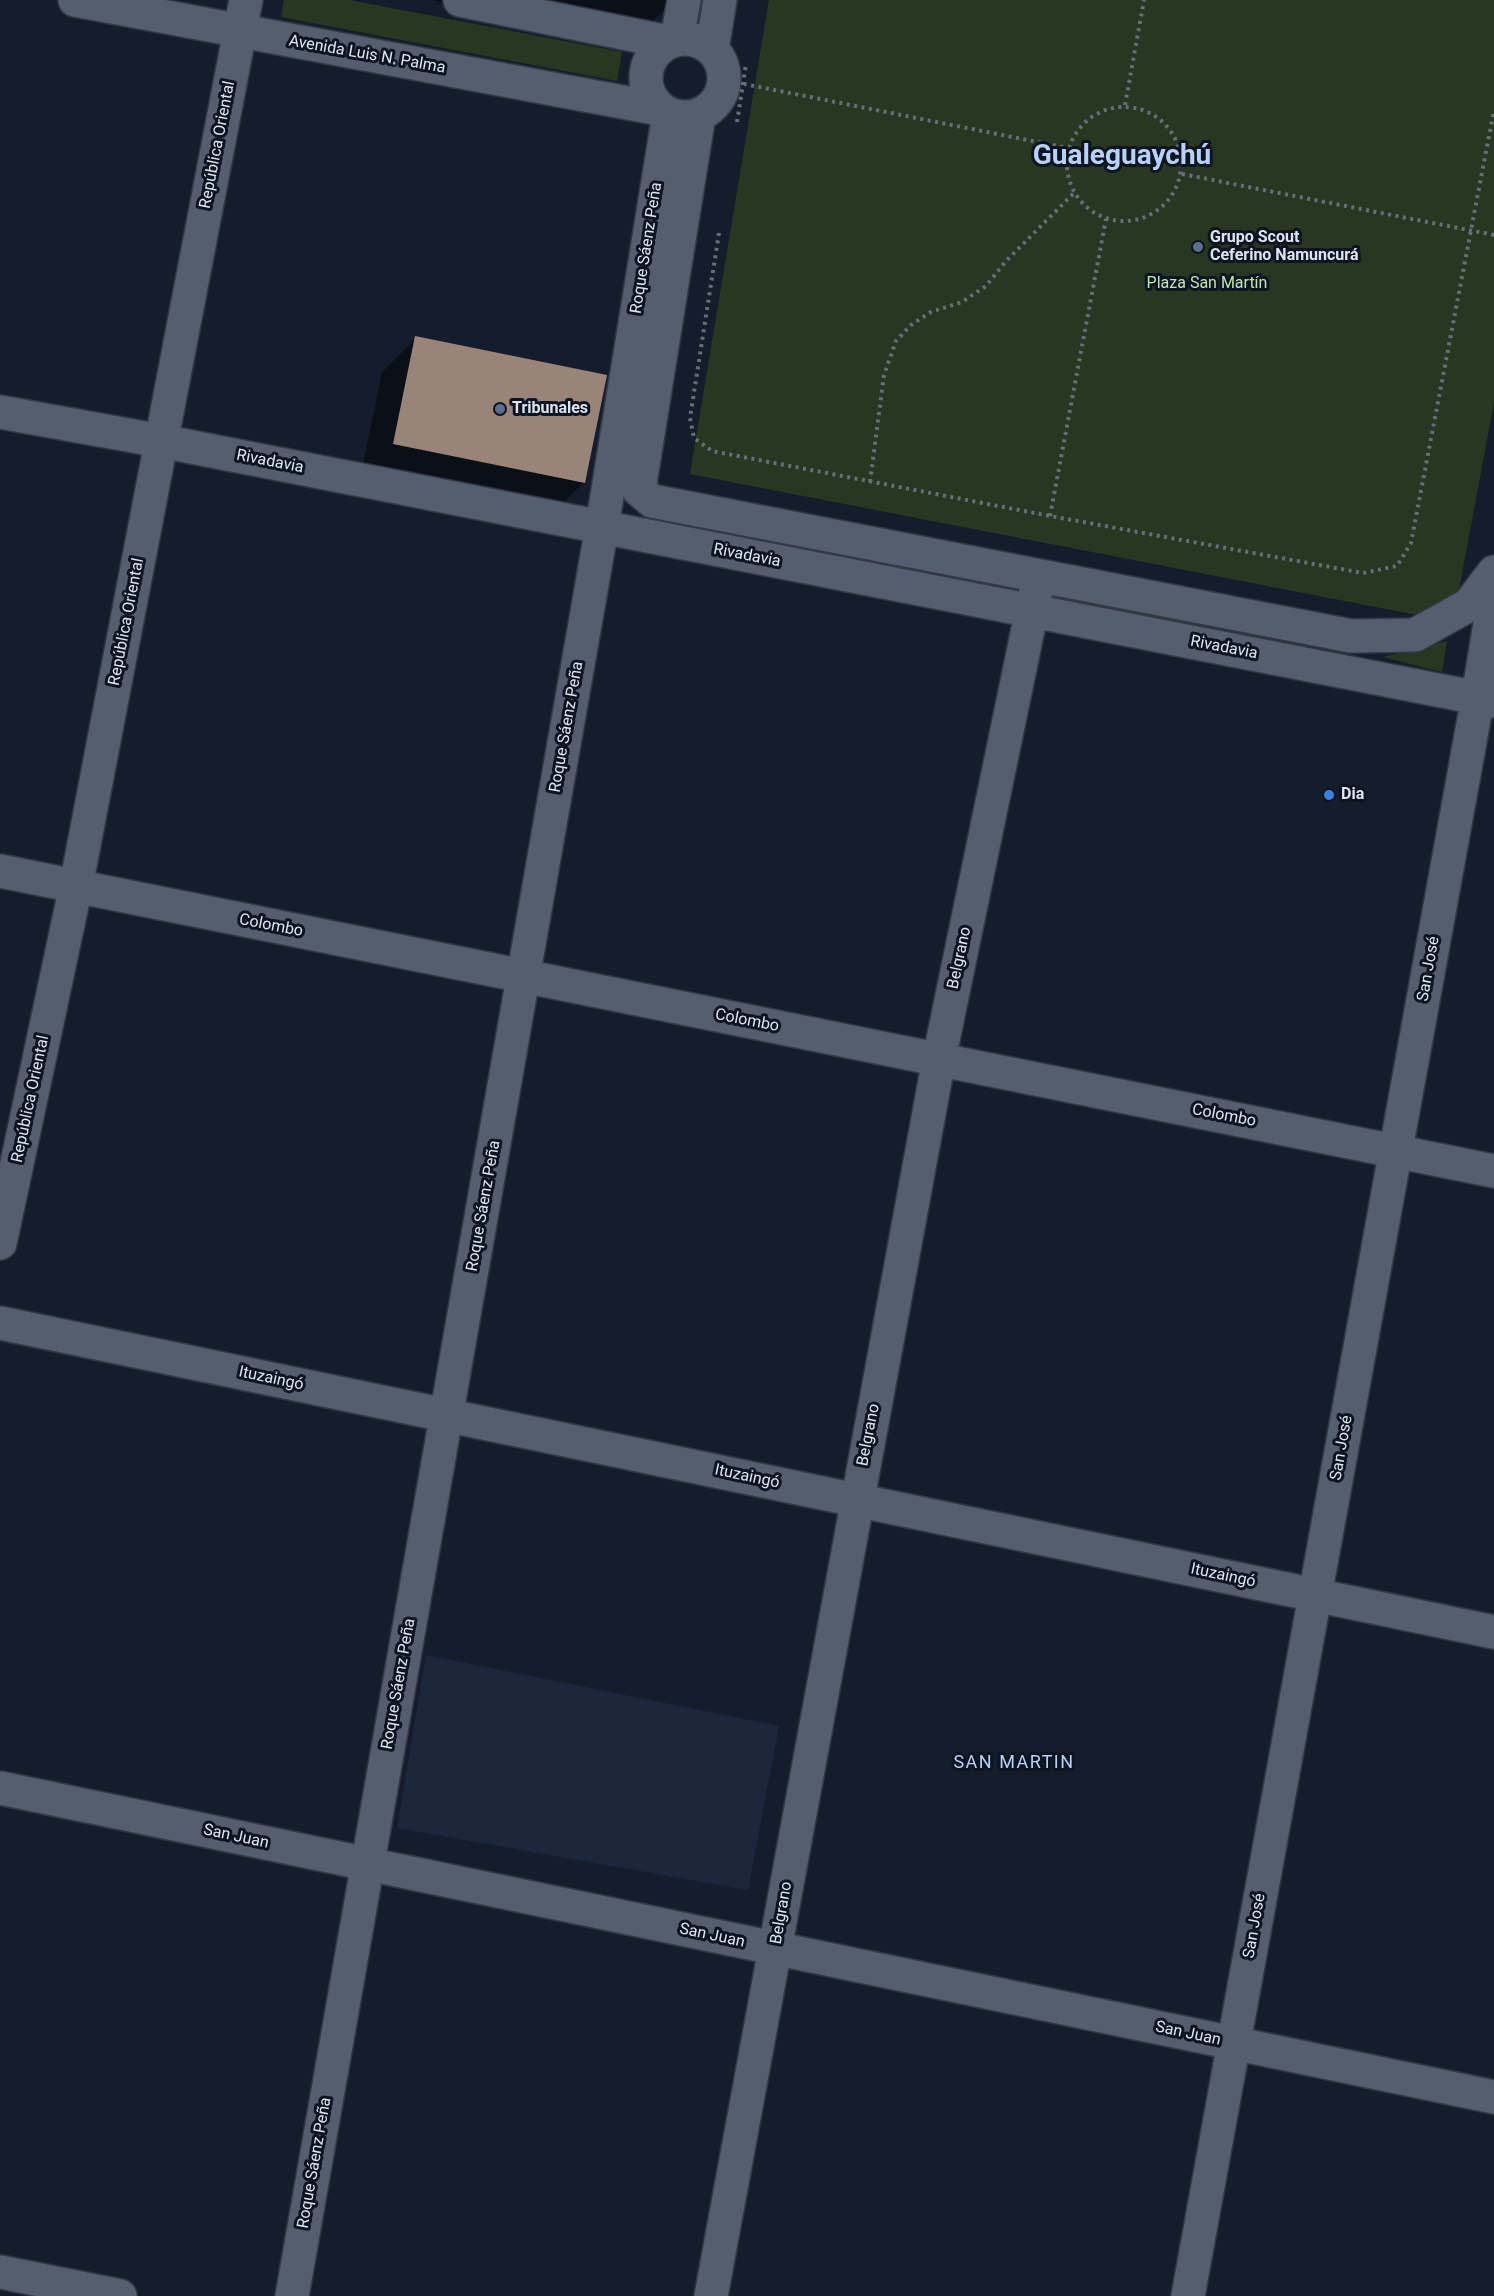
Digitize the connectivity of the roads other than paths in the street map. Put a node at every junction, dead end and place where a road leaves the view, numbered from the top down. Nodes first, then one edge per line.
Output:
1 (75, 0) edge
2 (246, 0) edge
3 (460, 0) edge
4 (684, 0) edge
5 (720, 0) edge
6 (240, 32) junction
7 (673, 40) junction
8 (712, 50) junction
9 (676, 113) junction
10 (0, 412) edge
11 (161, 441) junction
12 (602, 527) junction
13 (1494, 572) edge
14 (1039, 576) junction
15 (1494, 599) edge
16 (1031, 611) junction
17 (1486, 699) edge
18 (0, 871) edge
19 (76, 886) junction
20 (524, 976) junction
21 (939, 1059) junction
22 (1396, 1150) junction
23 (1494, 1171) edge
24 (0, 1243) edge
25 (0, 1323) edge
26 (447, 1416) junction
27 (857, 1500) junction
28 (1315, 1595) junction
29 (1494, 1632) edge
30 (0, 1788) edge
31 (368, 1864) junction
32 (775, 1949) junction
33 (1234, 2043) junction
34 (1494, 2097) edge
35 (0, 2272) edge
36 (120, 2296) edge
37 (291, 2296) edge
38 (711, 2296) edge
39 (1188, 2296) edge

1 - 6 street, Avenida Luis N. Palma
2 - 6 street, República Oriental
3 - 7 street
4 - 7 street
5 - 8 street
6 - 9 street, Avenida Luis N. Palma
6 - 11 street, República Oriental
7 - 8 street
7 - 9 street
8 - 9 street
9 - 12 street, Roque Sáenz Peña
9 - 14 street
10 - 11 street, Rivadavia
11 - 12 street, Rivadavia
11 - 19 street, República Oriental
12 - 16 street, Rivadavia
12 - 20 street, Roque Sáenz Peña
13 - 14 street
14 - 16 street, Belgrano
15 - 17 street, San José
16 - 17 street, Rivadavia
16 - 21 street, Belgrano
17 - 22 street, San José
18 - 19 street, Colombo
19 - 20 street, Colombo
19 - 24 street, República Oriental
20 - 21 street, Colombo
20 - 26 street, Roque Sáenz Peña
21 - 22 street, Colombo
21 - 27 street, Belgrano
22 - 23 street, Colombo
22 - 28 street, San José
25 - 26 street, Ituzaingó
26 - 27 street, Ituzaingó
26 - 31 street, Roque Sáenz Peña
27 - 28 street, Ituzaingó
27 - 32 street, Belgrano
28 - 29 street, Ituzaingó
28 - 33 street, San José
30 - 31 street, San Juan
31 - 32 street, San Juan
31 - 37 street, Roque Sáenz Peña
32 - 33 street, San Juan
32 - 38 street, Belgrano
33 - 34 street, San Juan
33 - 39 street, San José
35 - 36 street

